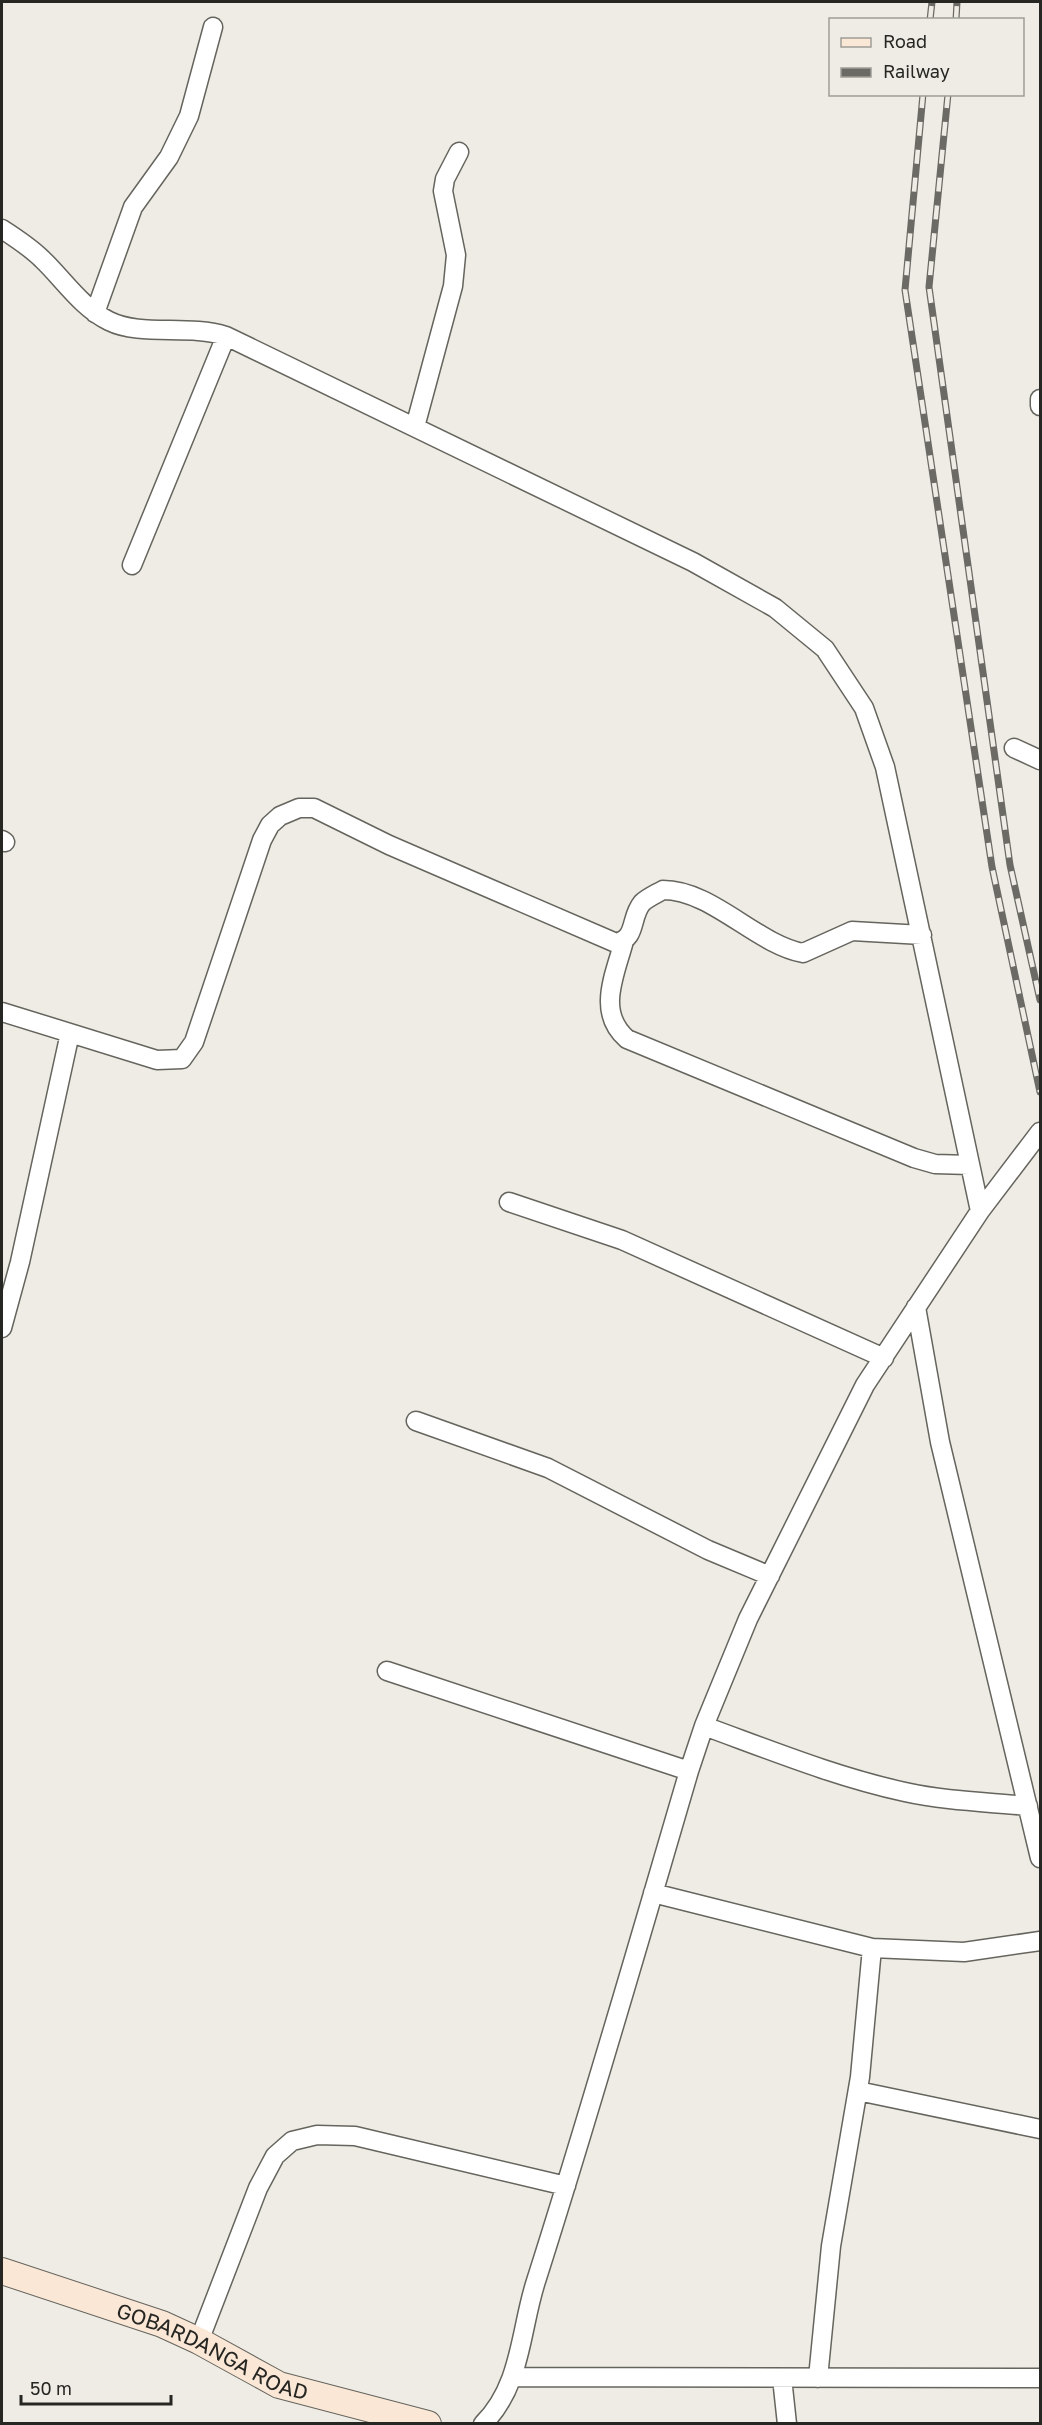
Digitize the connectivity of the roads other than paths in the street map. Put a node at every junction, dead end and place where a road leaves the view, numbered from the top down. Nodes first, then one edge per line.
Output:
1 (213, 27) dead end
2 (459, 152) dead end
3 (2, 229) edge
4 (95, 313) junction
5 (226, 336) junction
6 (1041, 399) edge
7 (1041, 406) edge
8 (415, 427) junction
9 (132, 566) dead end
10 (1014, 748) dead end
11 (1041, 760) edge
12 (922, 935) junction
13 (624, 941) junction
14 (2, 1012) edge
15 (70, 1033) junction
16 (1041, 1132) edge
17 (970, 1165) junction
18 (509, 1202) dead end
19 (980, 1211) junction
20 (916, 1307) junction
21 (2, 1328) edge
22 (884, 1358) junction
23 (416, 1421) dead end
24 (770, 1576) junction
25 (387, 1671) dead end
26 (704, 1726) junction
27 (689, 1771) junction
28 (1028, 1806) junction
29 (1041, 1858) edge
30 (653, 1893) junction
31 (1041, 1941) edge
32 (872, 1948) junction
33 (858, 2091) junction
34 (1041, 2129) edge
35 (566, 2186) junction
36 (2, 2271) edge
37 (199, 2341) junction
38 (513, 2377) junction
39 (782, 2378) junction
40 (818, 2378) junction
41 (1041, 2378) edge
42 (428, 2424) edge
43 (483, 2424) edge
44 (787, 2424) edge

1 - 4 street
2 - 8 street
3 - 4 street
4 - 5 street
5 - 8 street
5 - 9 street
6 - 7 street
8 - 12 street
10 - 11 street
12 - 13 street
12 - 17 street
13 - 15 street
13 - 17 street
14 - 15 street
15 - 21 street
16 - 19 street
17 - 19 street
18 - 22 street
19 - 20 street
20 - 22 street
20 - 28 street
22 - 24 street
23 - 24 street
24 - 26 street
25 - 27 street
26 - 27 street
26 - 28 street
27 - 30 street
28 - 29 street
30 - 32 street
30 - 35 street
31 - 32 street
32 - 33 street
33 - 34 street
33 - 40 street
35 - 37 street
35 - 38 street
36 - 37 main road, GOBARDANGA ROAD
37 - 42 main road, GOBARDANGA ROAD
38 - 39 street
38 - 43 street
39 - 40 street
39 - 44 street
40 - 41 street

